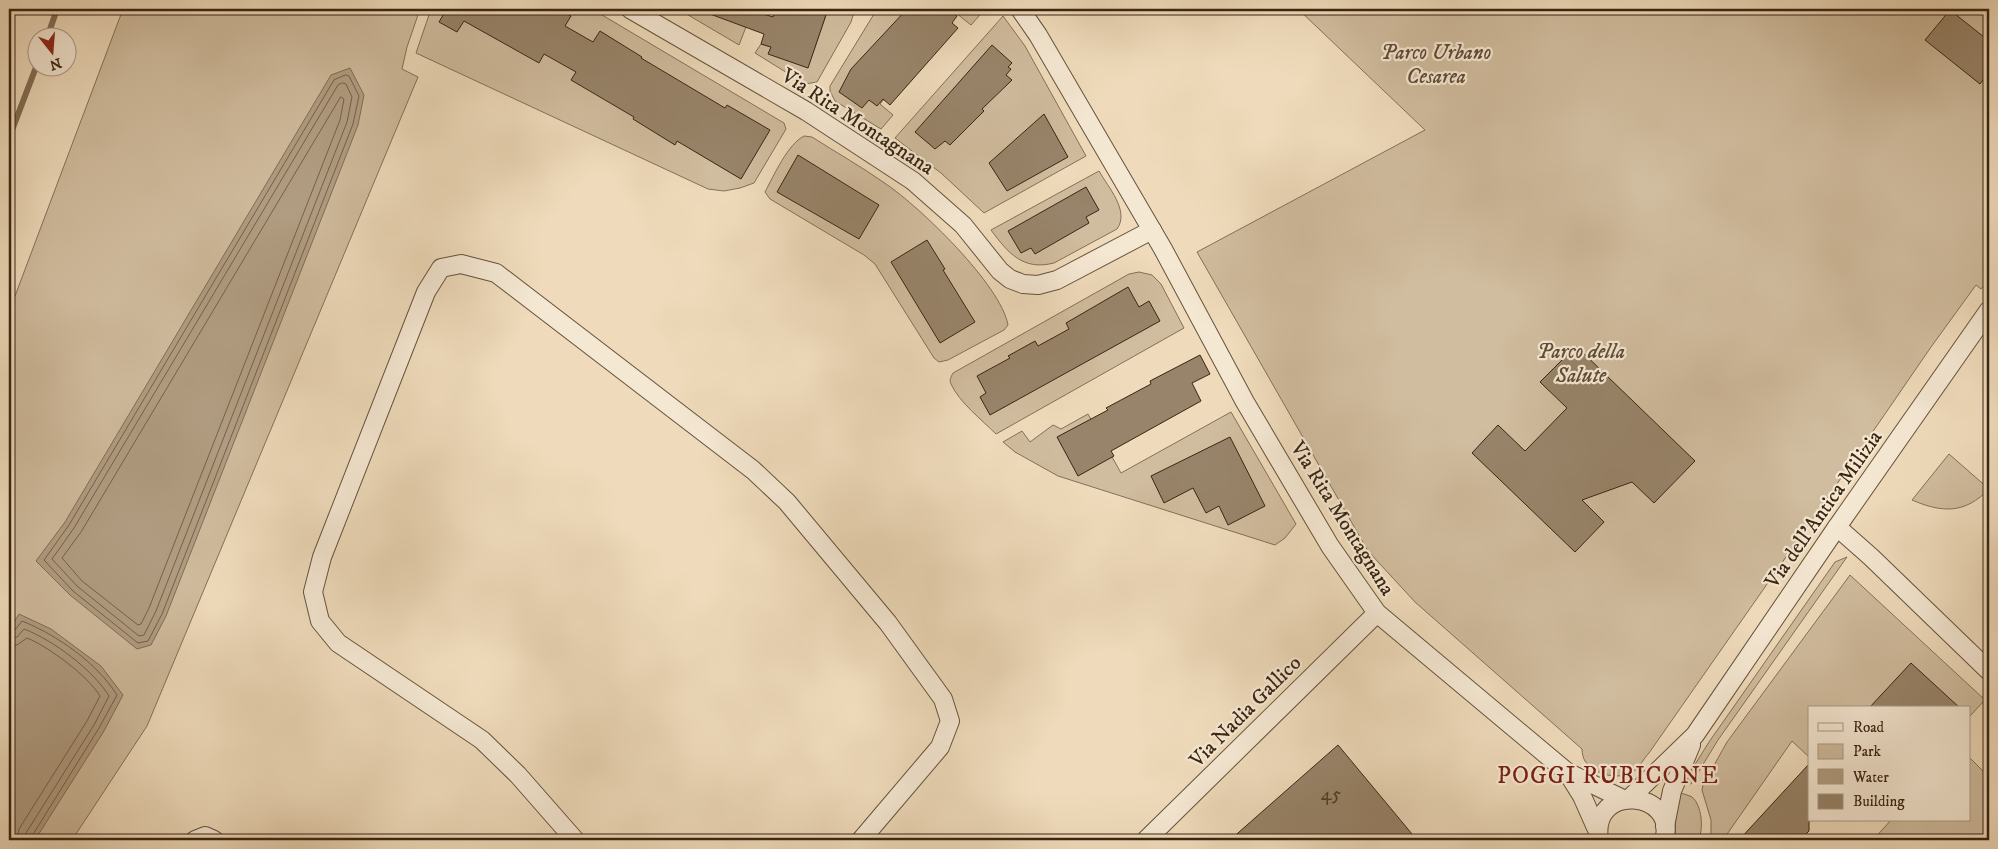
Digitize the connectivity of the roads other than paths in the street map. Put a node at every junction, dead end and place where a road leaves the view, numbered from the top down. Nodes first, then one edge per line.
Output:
1 (630, 9) edge
2 (1020, 9) edge
3 (1152, 230) junction
4 (1989, 310) edge
5 (1837, 527) junction
6 (1376, 613) junction
7 (1989, 671) edge
8 (1695, 735) junction
9 (1567, 772) junction
10 (1626, 799) junction
11 (1665, 836) edge
12 (1599, 837) edge
13 (195, 840) edge
14 (214, 840) edge
15 (575, 840) edge
16 (861, 840) edge
17 (1146, 840) edge

1 - 3 street, Via Rita Montagnana
2 - 3 street, Via Rita Montagnana
3 - 6 street, Via Rita Montagnana
4 - 5 street, Via dell'Antica Milizia
5 - 7 street
5 - 8 street, Via dell'Antica Milizia
6 - 9 street, Via Rita Montagnana
6 - 17 street, Via Nadia Gallico
8 - 10 street, Via dell'Antica Milizia
8 - 11 street, Via dell'Antica Milizia
9 - 10 street, Via Rita Montagnana
9 - 12 street, Via Rita Montagnana
10 - 11 street, Via Rita Montagnana
10 - 12 street, Via dell'Antica Milizia
13 - 14 street
15 - 16 street

